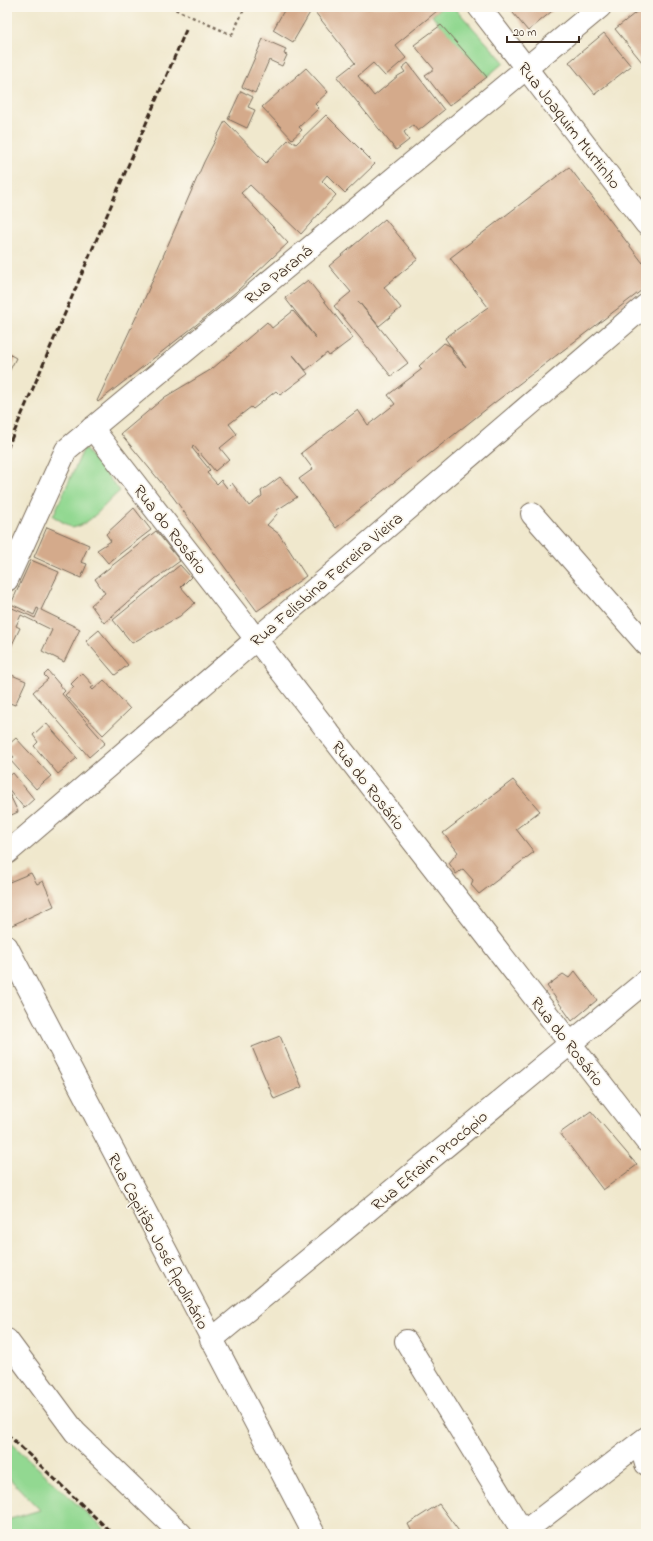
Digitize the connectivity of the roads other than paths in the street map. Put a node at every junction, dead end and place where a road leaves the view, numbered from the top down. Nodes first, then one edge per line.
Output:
1 (479, 7) edge
2 (600, 7) edge
3 (526, 68) junction
4 (646, 224) edge
5 (646, 305) edge
6 (92, 428) junction
7 (532, 514) dead end
8 (7, 580) edge
9 (256, 639) junction
10 (646, 644) edge
11 (7, 853) edge
12 (7, 947) edge
13 (646, 981) edge
14 (570, 1043) junction
15 (646, 1141) edge
16 (7, 1340) edge
17 (211, 1340) junction
18 (406, 1341) dead end
19 (643, 1441) edge
20 (646, 1464) edge
21 (522, 1533) edge
22 (181, 1534) edge
23 (314, 1534) edge

1 - 3 street, Rua Joaquim Murtinho
2 - 3 street, Rua Paraná
3 - 4 street, Rua Joaquim Murtinho
3 - 6 street, Rua Paraná
5 - 9 street, Rua Felisbina Ferreira Vieira
6 - 8 street, Rua Paraná
6 - 9 street, Rua do Rosário
7 - 10 street
9 - 11 street, Rua Felisbina Ferreira Vieira
9 - 14 street, Rua do Rosário
12 - 17 street, Rua Capitão José Apolinário
13 - 14 street, Rua Efraim Procópio
14 - 15 street, Rua do Rosário
14 - 17 street, Rua Efraim Procópio
16 - 22 street
17 - 23 street, Rua Capitão José Apolinário
18 - 21 street
19 - 20 street
19 - 21 street

